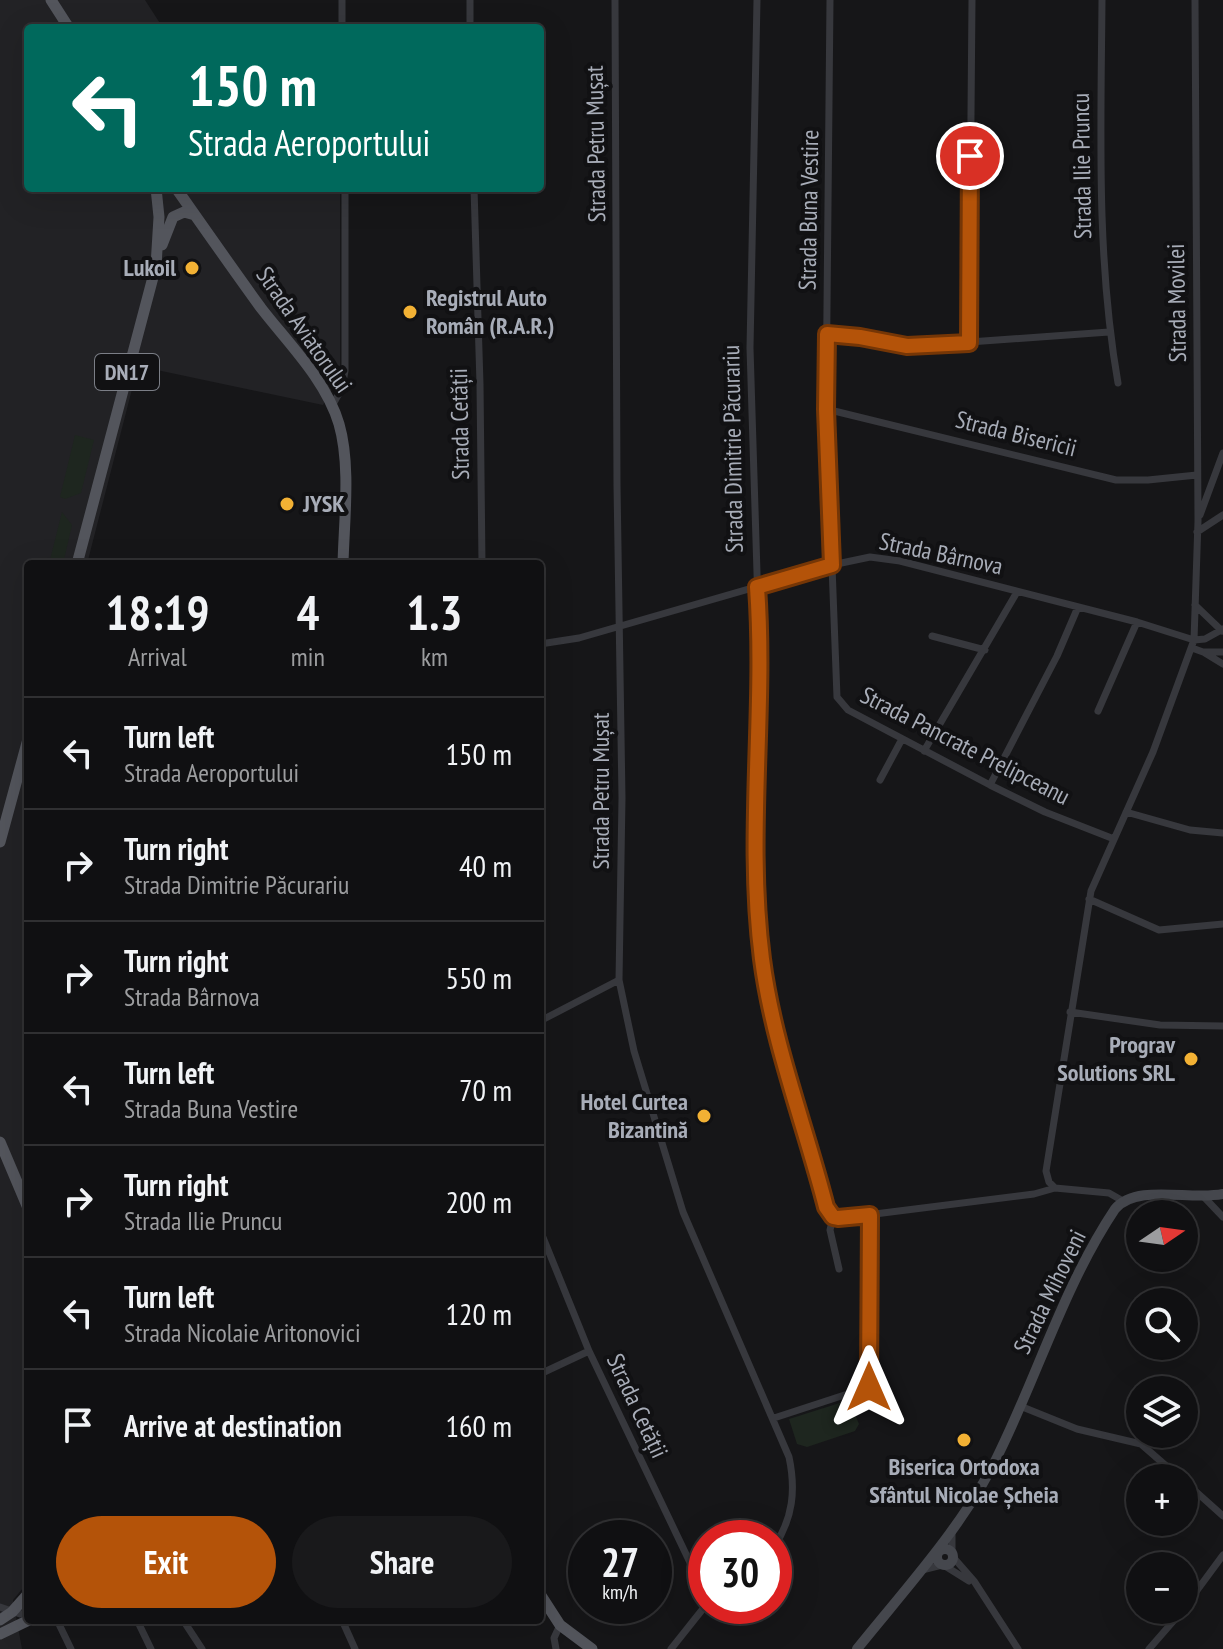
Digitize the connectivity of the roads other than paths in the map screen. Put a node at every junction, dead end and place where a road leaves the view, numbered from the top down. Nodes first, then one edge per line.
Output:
1 (51, 0) edge
2 (342, 0) edge
3 (470, 0) edge
4 (615, 0) edge
5 (757, 0) edge
6 (830, 0) edge
7 (972, 0) edge
8 (1102, 0) edge
9 (1195, 0) edge
10 (66, 24) edge
11 (342, 24) edge
12 (470, 24) edge
13 (156, 192) edge
14 (179, 192) edge
15 (345, 192) edge
16 (474, 192) edge
17 (196, 216) junction
18 (156, 266) junction
19 (1109, 332) junction
20 (827, 334) junction
21 (969, 343) junction
22 (1118, 383) dead end
23 (332, 406) junction
24 (826, 409) junction
25 (1222, 457) edge
26 (1220, 470) edge
27 (1197, 475) junction
28 (1223, 515) edge
29 (1198, 521) junction
30 (1197, 532) junction
31 (75, 560) edge
32 (343, 560) edge
33 (482, 560) edge
34 (832, 565) junction
35 (757, 587) junction
36 (1017, 592) junction
37 (1195, 605) junction
38 (1078, 607) junction
39 (1137, 622) junction
40 (619, 626) junction
41 (1222, 631) edge
42 (932, 636) dead end
43 (544, 643) edge
44 (1193, 644) junction
45 (985, 650) junction
46 (1203, 652) junction
47 (1223, 652) edge
48 (1223, 664) edge
49 (1098, 711) dead end
50 (902, 739) junction
51 (924, 751) junction
52 (24, 754) edge
53 (880, 780) dead end
54 (990, 785) junction
55 (1126, 812) junction
56 (1223, 833) edge
57 (1114, 839) junction
58 (0, 842) edge
59 (1089, 899) junction
60 (1223, 924) edge
61 (619, 980) junction
62 (1070, 1012) junction
63 (544, 1019) edge
64 (1223, 1026) edge
65 (0, 1142) edge
66 (0, 1154) edge
67 (1055, 1188) junction
68 (1223, 1194) edge
69 (1204, 1197) junction
70 (24, 1200) edge
71 (1123, 1201) junction
72 (24, 1202) edge
73 (870, 1215) junction
74 (833, 1217) junction
75 (1223, 1217) edge
76 (544, 1240) edge
77 (839, 1269) dead end
78 (589, 1351) junction
79 (544, 1372) edge
80 (1020, 1406) junction
81 (774, 1418) junction
82 (1164, 1464) edge
83 (1198, 1494) edge
84 (1223, 1516) edge
85 (788, 1520) edge
86 (951, 1528) junction
87 (1223, 1555) edge
88 (944, 1557) junction
89 (688, 1558) edge
90 (920, 1570) junction
91 (1198, 1592) edge
92 (24, 1598) edge
93 (544, 1600) edge
94 (0, 1607) edge
95 (12, 1612) junction
96 (24, 1613) edge
97 (0, 1620) edge
98 (24, 1622) edge
99 (59, 1624) edge
100 (139, 1624) edge
101 (186, 1624) edge
102 (344, 1624) edge
103 (691, 1624) edge
104 (1170, 1624) edge
105 (560, 1625) junction
106 (0, 1627) edge
107 (0, 1634) edge
108 (71, 1649) edge
109 (151, 1649) edge
110 (202, 1649) edge
111 (355, 1649) edge
112 (556, 1649) edge
113 (592, 1649) edge
114 (671, 1649) edge
115 (857, 1649) edge
116 (1018, 1649) edge
117 (1149, 1649) edge

1 - 10 main road
2 - 11 street
3 - 12 street
4 - 40 street, Strada Petru Mușat
5 - 35 street, Strada Dimitrie Păcurariu
6 - 20 street, Strada Buna Vestire
7 - 21 street
8 - 19 street, Strada Ilie Pruncu
9 - 27 street, Strada Movilei
13 - 18 main road, DN17
14 - 17 main road, Strada Aviatorului
15 - 23 street
16 - 33 street, Strada Cetății
17 - 18 main road
17 - 23 main road, Strada Aviatorului
18 - 31 main road, DN17
19 - 21 street
19 - 22 street, Strada Ilie Pruncu
20 - 21 street
20 - 24 street, Strada Buna Vestire
23 - 32 main road, Strada Aviatorului
24 - 27 street, Strada Bisericii
24 - 34 street, Strada Buna Vestire
25 - 26 street
26 - 29 street
27 - 29 street, Strada Movilei
28 - 30 street
29 - 30 street, Strada Movilei
30 - 37 street, Strada Movilei
34 - 35 street, Strada Bârnova
34 - 36 street, Strada Bârnova
34 - 50 street, Strada Pancrate Prelipceanu
35 - 40 street, Strada Bârnova
35 - 74 street, Strada Dimitrie Păcurariu
36 - 38 street, Strada Bârnova
36 - 45 street
37 - 41 street
37 - 44 street, Strada Movilei
38 - 39 street, Strada Bârnova
38 - 54 street
39 - 44 street, Strada Bârnova
39 - 49 street
40 - 43 street, Strada Bârnova
40 - 61 street, Strada Petru Mușat
41 - 44 street
42 - 45 street
44 - 46 street, Strada Bârnova
44 - 55 street, Strada Movilei
45 - 51 street
46 - 47 street
46 - 48 street
50 - 51 street, Strada Pancrate Prelipceanu
50 - 53 street
51 - 54 street, Strada Pancrate Prelipceanu
52 - 58 main road
54 - 57 street, Strada Pancrate Prelipceanu
55 - 56 street
55 - 57 street, Strada Movilei
57 - 59 street, Strada Movilei
59 - 60 street
59 - 62 street, Strada Movilei
61 - 63 street
61 - 81 street, Strada Petru Mușat
62 - 64 street
62 - 67 street, Strada Movilei
65 - 70 main road
66 - 72 main road
67 - 71 street
67 - 73 street
68 - 69 main road
69 - 71 main road
69 - 75 street
71 - 80 main road, Strada Mihoveni
73 - 74 street
73 - 81 street
74 - 77 street, Strada Dimitrie Păcurariu
76 - 78 street, Strada Cetății
78 - 79 street
78 - 89 street, Strada Cetății
80 - 82 street
80 - 86 main road, Strada Mihoveni
81 - 85 street, Strada Petru Mușat
83 - 84 street
86 - 88 main road, Strada Mihoveni
86 - 88 street
87 - 91 street
88 - 90 main road, Strada Mihoveni
88 - 90 street
88 - 116 street
90 - 115 main road, Strada Mihoveni
92 - 95 main road
93 - 105 main road
94 - 95 street
95 - 96 street
95 - 97 main road
95 - 106 main road
98 - 107 main road
99 - 108 street
100 - 109 street
101 - 110 street
102 - 111 street
103 - 114 street
104 - 117 street
105 - 112 street
105 - 113 main road

